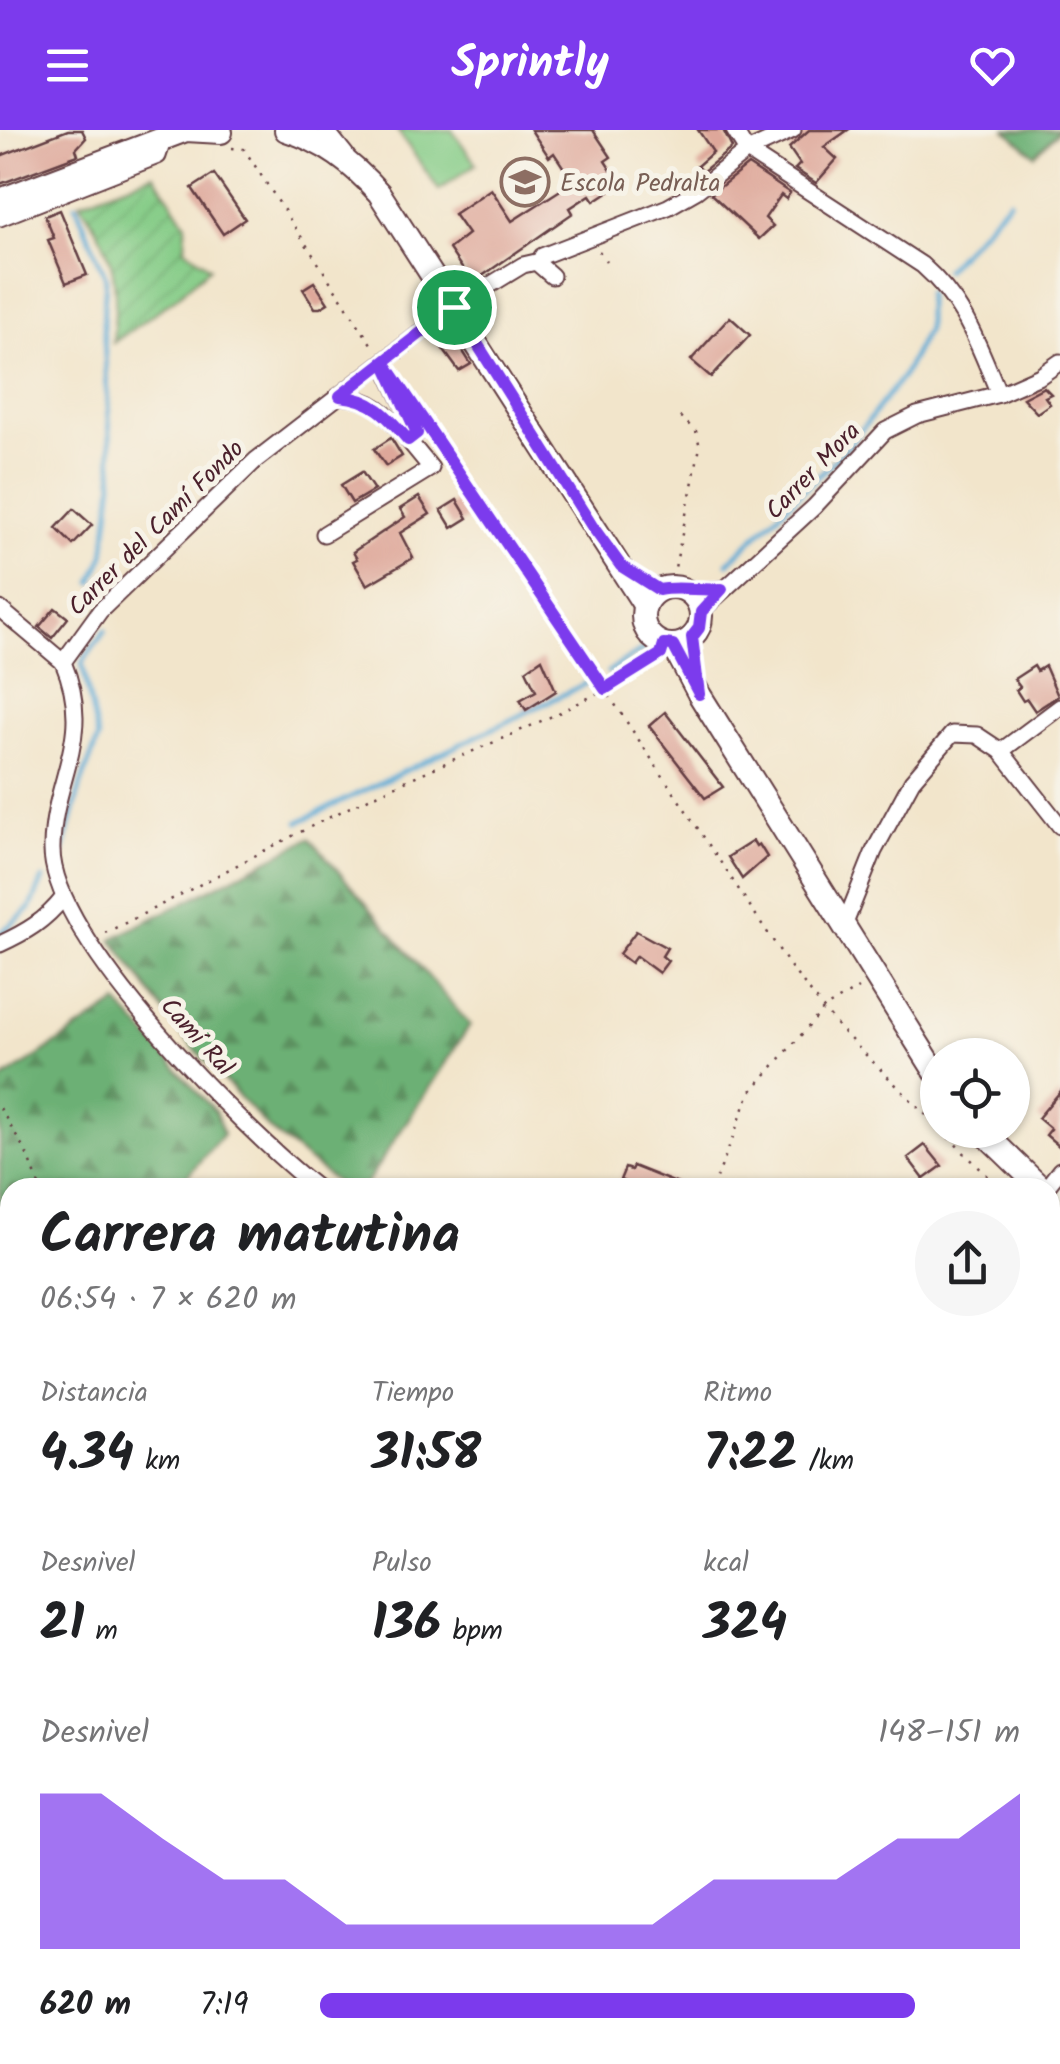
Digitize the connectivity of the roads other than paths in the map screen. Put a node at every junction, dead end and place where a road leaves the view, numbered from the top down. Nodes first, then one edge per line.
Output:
1 (287, 130) edge
2 (326, 130) edge
3 (734, 130) edge
4 (793, 130) edge
5 (178, 133) edge
6 (232, 135) edge
7 (747, 150) junction
8 (354, 166) junction
9 (43, 192) junction
10 (0, 200) edge
11 (0, 218) edge
12 (542, 256) dead end
13 (552, 276) dead end
14 (454, 307) junction
15 (384, 362) junction
16 (1060, 362) edge
17 (998, 394) junction
18 (340, 396) junction
19 (408, 440) junction
20 (324, 534) dead end
21 (673, 597) junction
22 (0, 609) edge
23 (676, 642) junction
24 (62, 662) junction
25 (1060, 706) edge
26 (1000, 751) junction
27 (1060, 826) edge
28 (63, 898) junction
29 (844, 926) junction
30 (0, 944) edge
31 (920, 1047) edge
32 (1001, 1148) edge
33 (306, 1178) edge
34 (1032, 1178) edge

1 - 8 street
2 - 8 street
3 - 7 street
4 - 7 street
5 - 6 street
5 - 9 street
7 - 12 street
7 - 17 street
8 - 14 street
9 - 10 street
9 - 11 street
13 - 14 street, Carrer del Camí Fondo
14 - 15 street, Carrer del Camí Fondo
14 - 21 street
15 - 18 street, Carrer del Camí Fondo
15 - 19 street
16 - 17 street, Carrer Mora
17 - 21 street, Carrer Mora
18 - 19 street
18 - 24 street, Carrer del Camí Fondo
19 - 20 street
21 - 23 street
21 - 23 street
22 - 24 street
23 - 29 street
24 - 28 street
25 - 26 street
26 - 27 street
26 - 29 street
28 - 30 street
28 - 33 street, Camí Ral
29 - 31 street
32 - 34 street

